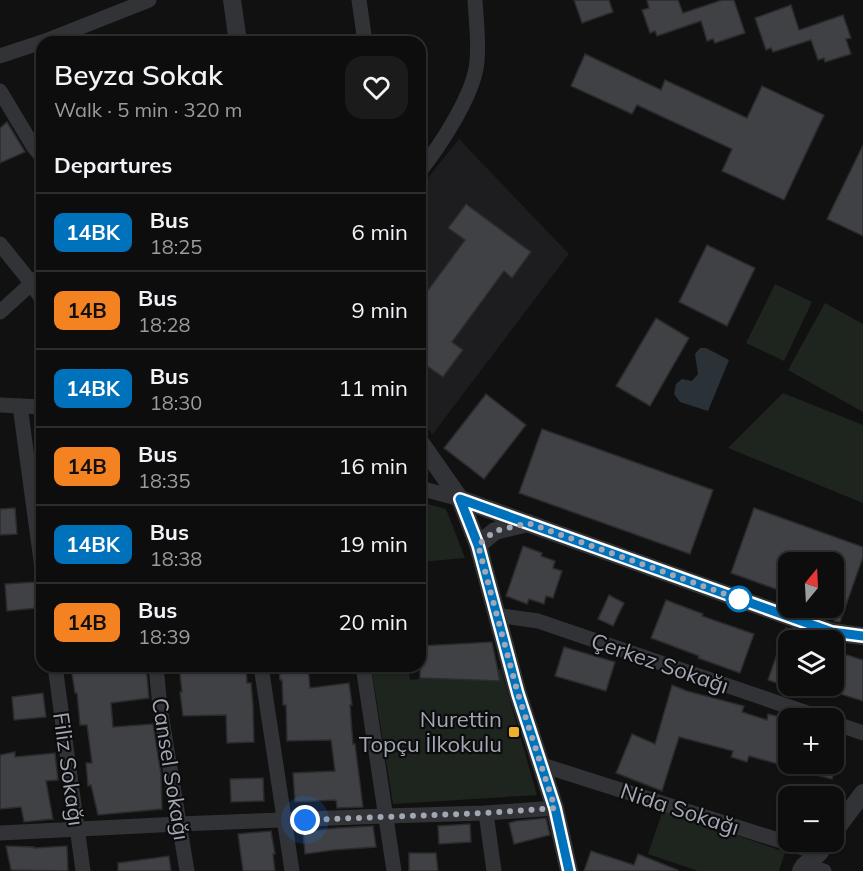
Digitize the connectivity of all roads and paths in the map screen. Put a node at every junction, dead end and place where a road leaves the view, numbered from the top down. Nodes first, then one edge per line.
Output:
1 (149, 0) edge
2 (232, 0) edge
3 (359, 0) edge
4 (475, 0) edge
5 (58, 36) edge
6 (237, 36) edge
7 (364, 36) edge
8 (36, 44) edge
9 (0, 56) edge
10 (0, 91) edge
11 (36, 144) edge
12 (426, 164) edge
13 (0, 244) edge
14 (36, 278) edge
15 (36, 280) edge
16 (0, 312) edge
17 (0, 405) edge
18 (20, 406) junction
19 (36, 406) edge
20 (426, 457) edge
21 (426, 490) edge
22 (460, 499) junction
23 (528, 523) junction
24 (36, 524) edge
25 (478, 545) junction
26 (496, 615) junction
27 (863, 636) edge
28 (56, 672) edge
29 (157, 672) edge
30 (262, 672) edge
31 (364, 672) edge
32 (793, 708) edge
33 (844, 726) edge
34 (863, 733) edge
35 (542, 765) junction
36 (863, 793) edge
37 (555, 808) junction
38 (486, 813) junction
39 (385, 816) junction
40 (844, 819) edge
41 (285, 820) junction
42 (179, 824) junction
43 (77, 829) junction
44 (0, 833) edge
45 (778, 834) edge
46 (818, 852) edge
47 (802, 868) edge
48 (83, 871) edge
49 (187, 871) edge
50 (292, 871) edge
51 (394, 871) edge
52 (494, 871) edge
53 (568, 871) edge
54 (824, 871) edge

1 - 5 street
2 - 6 street
3 - 7 street
4 - 12 street
8 - 9 street
10 - 11 street
13 - 14 street
15 - 16 street
17 - 18 street
18 - 19 street
18 - 24 street
20 - 22 street
21 - 22 street
22 - 23 street
22 - 25 street
23 - 25 street
23 - 27 street
25 - 26 street
26 - 32 street, Çerkez Sokağı
26 - 35 street
28 - 43 street, Filiz Sokağı
29 - 42 street, Cansel Sokağı
30 - 41 street
31 - 39 street
33 - 34 street
35 - 37 street
35 - 45 street, Nida Sokağı
36 - 40 street
37 - 38 street
37 - 53 street
38 - 39 street
38 - 52 street
39 - 41 street
39 - 51 street
41 - 42 street
41 - 50 street
42 - 43 street
42 - 49 street, Cansel Sokağı
43 - 44 street
43 - 48 street, Filiz Sokağı
46 - 47 street
47 - 54 street

